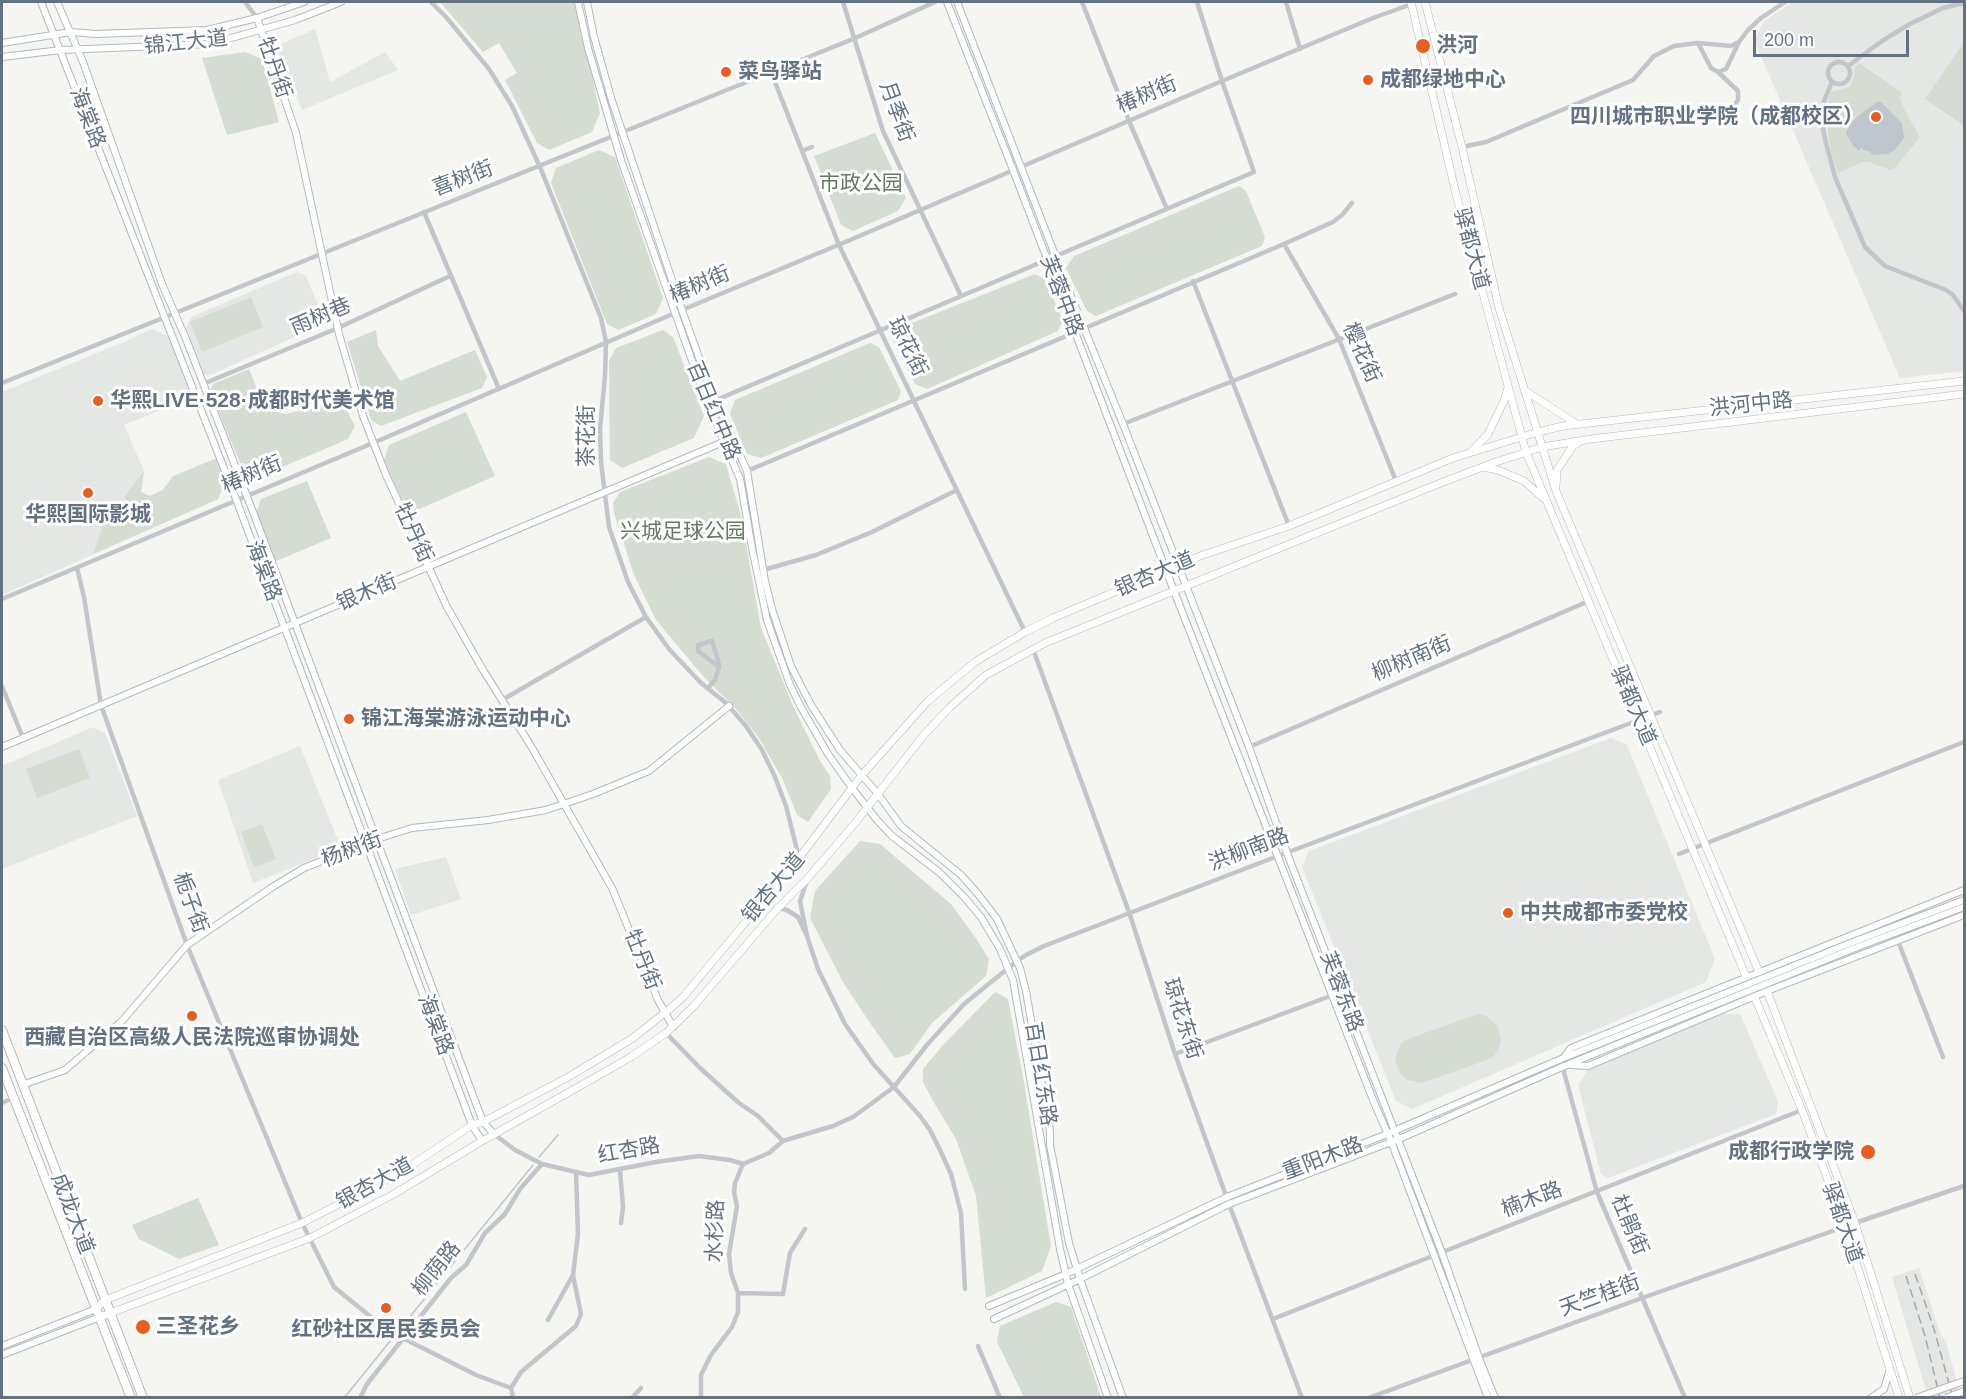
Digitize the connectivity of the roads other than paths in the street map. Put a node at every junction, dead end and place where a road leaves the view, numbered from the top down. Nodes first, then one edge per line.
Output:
1 (41, 2) edge
2 (57, 2) edge
3 (245, 2) edge
4 (304, 2) edge
5 (341, 2) edge
6 (431, 2) edge
7 (579, 2) edge
8 (587, 2) edge
9 (843, 2) edge
10 (936, 2) edge
11 (947, 2) edge
12 (957, 2) edge
13 (1082, 2) edge
14 (1197, 2) edge
15 (1286, 2) edge
16 (1425, 2) edge
17 (1785, 2) edge
18 (1411, 3) edge
19 (1965, 3) edge
20 (257, 18) junction
21 (261, 31) junction
22 (71, 32) junction
23 (55, 34) junction
24 (853, 39) junction
25 (1739, 42) junction
26 (2, 43) edge
27 (1698, 43) junction
28 (1300, 49) junction
29 (61, 50) junction
30 (78, 50) junction
31 (2, 57) edge
32 (1848, 66) junction
33 (771, 72) junction
34 (1718, 72) junction
35 (1222, 81) junction
36 (1832, 82) junction
37 (1725, 109) dead end
38 (1129, 121) junction
39 (622, 133) junction
40 (614, 136) junction
41 (812, 147) dead end
42 (1462, 147) junction
43 (802, 151) junction
44 (1022, 166) junction
45 (540, 167) junction
46 (1013, 170) junction
47 (1352, 203) dead end
48 (1167, 209) junction
49 (920, 210) junction
50 (424, 212) junction
51 (1284, 244) junction
52 (839, 245) junction
53 (321, 253) junction
54 (1055, 256) junction
55 (1047, 260) junction
56 (450, 276) junction
57 (1193, 281) junction
58 (1455, 294) dead end
59 (961, 296) junction
60 (682, 310) junction
61 (1965, 311) edge
62 (175, 312) junction
63 (674, 313) junction
64 (164, 318) junction
65 (1084, 327) junction
66 (338, 328) junction
67 (880, 331) junction
68 (1074, 331) junction
69 (1339, 339) junction
70 (606, 342) junction
71 (1232, 381) junction
72 (1965, 381) edge
73 (2, 383) edge
74 (202, 384) junction
75 (1508, 385) junction
76 (499, 389) junction
77 (1524, 390) junction
78 (1965, 394) edge
79 (716, 400) junction
80 (914, 400) junction
81 (1123, 424) junction
82 (1577, 424) junction
83 (1538, 432) junction
84 (1522, 436) junction
85 (729, 440) junction
86 (1581, 441) junction
87 (373, 443) junction
88 (1542, 447) junction
89 (1526, 452) junction
90 (1470, 453) junction
91 (1483, 467) junction
92 (747, 471) junction
93 (1396, 481) junction
94 (957, 490) junction
95 (1556, 491) junction
96 (605, 492) junction
97 (246, 495) junction
98 (236, 500) junction
99 (1547, 501) junction
100 (1289, 526) junction
101 (1178, 565) junction
102 (429, 566) junction
103 (77, 568) junction
104 (763, 570) junction
105 (1166, 570) junction
106 (1186, 585) junction
107 (1174, 591) junction
108 (2, 599) edge
109 (1589, 601) junction
110 (646, 616) junction
111 (295, 623) junction
112 (284, 628) junction
113 (1025, 632) junction
114 (1033, 649) junction
115 (717, 654) junction
116 (710, 660) junction
117 (719, 667) junction
118 (2, 686) edge
119 (708, 688) junction
120 (502, 700) junction
121 (100, 705) junction
122 (729, 706) junction
123 (1660, 712) dead end
124 (1650, 716) junction
125 (1638, 720) junction
126 (23, 738) junction
127 (1965, 742) edge
128 (2, 747) edge
129 (1249, 747) junction
130 (861, 776) junction
131 (852, 788) junction
132 (878, 794) junction
133 (564, 804) junction
134 (867, 808) junction
135 (377, 839) junction
136 (367, 843) junction
137 (1704, 843) junction
138 (1692, 848) junction
139 (1287, 852) junction
140 (1679, 854) dead end
141 (1278, 856) junction
142 (799, 858) junction
143 (808, 878) junction
144 (1965, 890) edge
145 (1965, 900) edge
146 (1965, 907) edge
147 (778, 908) junction
148 (1130, 915) junction
149 (1965, 915) edge
150 (807, 936) junction
151 (1898, 940) junction
152 (1859, 943) junction
153 (187, 945) junction
154 (1017, 961) junction
155 (1008, 968) junction
156 (1758, 971) junction
157 (1745, 978) junction
158 (1767, 991) junction
159 (1333, 995) junction
160 (1753, 996) junction
161 (664, 1013) junction
162 (1662, 1022) junction
163 (673, 1027) junction
164 (2, 1030) edge
165 (666, 1033) junction
166 (1175, 1054) junction
167 (1943, 1057) dead end
168 (1562, 1058) junction
169 (1565, 1066) junction
170 (2, 1068) edge
171 (22, 1085) junction
172 (894, 1087) junction
173 (13, 1098) junction
174 (2, 1103) edge
175 (1802, 1110) junction
176 (483, 1122) junction
177 (472, 1125) junction
178 (1394, 1130) junction
179 (494, 1134) junction
180 (1387, 1134) junction
181 (1399, 1139) junction
182 (482, 1141) junction
183 (783, 1141) junction
184 (1391, 1141) junction
185 (542, 1164) junction
186 (743, 1164) junction
187 (620, 1170) junction
188 (576, 1172) junction
189 (1965, 1186) edge
190 (1597, 1192) junction
191 (1227, 1197) junction
192 (1229, 1204) junction
193 (302, 1223) junction
194 (621, 1223) dead end
195 (1856, 1223) junction
196 (1844, 1227) junction
197 (805, 1229) dead end
198 (310, 1238) junction
199 (1442, 1253) junction
200 (1434, 1256) junction
201 (1077, 1268) junction
202 (1066, 1274) junction
203 (573, 1275) junction
204 (1080, 1280) junction
205 (1068, 1284) junction
206 (965, 1289) dead end
207 (738, 1293) junction
208 (1642, 1298) junction
209 (105, 1300) junction
210 (989, 1306) dead end
211 (98, 1313) junction
212 (111, 1313) junction
213 (994, 1319) dead end
214 (1273, 1319) junction
215 (548, 1320) dead end
216 (401, 1336) junction
217 (2, 1346) edge
218 (978, 1346) dead end
219 (2, 1355) edge
220 (1476, 1359) junction
221 (1890, 1368) junction
222 (1965, 1381) edge
223 (511, 1388) junction
224 (641, 1388) dead end
225 (1965, 1391) edge
226 (131, 1398) edge
227 (143, 1398) edge
228 (360, 1398) edge
229 (513, 1398) edge
230 (632, 1398) edge
231 (701, 1398) edge
232 (1000, 1398) edge
233 (1108, 1398) edge
234 (1123, 1398) edge
235 (1302, 1398) edge
236 (1368, 1398) edge
237 (1488, 1398) edge
238 (1495, 1398) edge
239 (1685, 1398) edge
240 (1871, 1398) edge
241 (1899, 1398) edge
242 (1910, 1398) edge
243 (1916, 1398) edge
244 (1946, 1398) edge

1 - 23 street, 海棠路
2 - 22 street, 海棠路
3 - 20 street, 牡丹街
4 - 20 street, 锦江大道
5 - 21 street, 锦江大道
6 - 45 street, 茶花街
7 - 40 street, 百日红中路
8 - 39 street, 百日红中路
9 - 24 street, 月季街
10 - 24 street, 喜树街
11 - 46 street, 芙蓉中路
12 - 44 street, 芙蓉中路
13 - 38 street
14 - 35 street
15 - 28 street
16 - 42 main road, 驿都大道
17 - 25 street
18 - 28 street, 椿树街
18 - 75 main road, 驿都大道
19 - 32 street
20 - 21 street, 牡丹街
20 - 22 street, 锦江大道
21 - 30 street, 锦江大道
21 - 53 street, 牡丹街
22 - 23 street, 锦江大道
22 - 30 street, 海棠路
23 - 26 street, 锦江大道
23 - 29 street, 海棠路
24 - 33 street, 喜树街
24 - 49 street, 月季街
25 - 27 street
25 - 34 street
27 - 34 street
27 - 42 street
28 - 35 street, 椿树街
29 - 30 street, 锦江大道
29 - 31 street, 锦江大道
29 - 64 street, 海棠路
30 - 62 street, 海棠路
32 - 36 street
32 - 36 street
33 - 39 street, 喜树街
33 - 43 street, 琼花街
34 - 37 street
35 - 38 street, 椿树街
35 - 48 street
36 - 61 street
38 - 44 street, 椿树街
38 - 48 street
39 - 40 street, 喜树街
39 - 60 street, 百日红中路
40 - 45 street, 喜树街
40 - 63 street, 百日红中路
41 - 43 street
42 - 77 main road, 驿都大道
43 - 52 street, 琼花街
44 - 46 street, 椿树街
44 - 54 street, 芙蓉中路
45 - 50 street, 喜树街
45 - 70 street, 茶花街
46 - 49 street, 椿树街
46 - 55 street, 芙蓉中路
47 - 51 street
48 - 54 street
49 - 52 street, 椿树街
49 - 59 street, 月季街
50 - 53 street, 喜树街
50 - 56 street
51 - 57 street
51 - 69 street, 樱花街
52 - 60 street, 椿树街
52 - 67 street, 琼花街
53 - 62 street, 喜树街
53 - 66 street, 牡丹街
54 - 55 street
54 - 65 street, 芙蓉中路
55 - 59 street
55 - 68 street, 芙蓉中路
56 - 66 street, 雨树巷
56 - 76 street
57 - 65 street
57 - 71 street
58 - 69 street
59 - 67 street
60 - 63 street, 椿树街
60 - 79 street, 百日红中路
62 - 64 street, 喜树街
62 - 74 street, 海棠路
63 - 70 street, 椿树街
63 - 85 street, 百日红中路
64 - 73 street, 喜树街
64 - 98 street, 海棠路
65 - 68 street
65 - 81 street, 芙蓉中路
66 - 74 street, 雨树巷
66 - 87 street, 牡丹街
67 - 79 street
67 - 80 street, 琼花街
68 - 80 street
68 - 105 street, 芙蓉中路
69 - 71 street
69 - 93 street, 樱花街
70 - 76 street, 椿树街
70 - 96 street, 茶花街
71 - 81 street
71 - 100 street
72 - 82 main road, 洪河中路
74 - 97 street, 海棠路
75 - 84 main road, 驿都大道
75 - 90 main road
76 - 87 street, 椿树街
77 - 82 main road
77 - 83 main road, 驿都大道
78 - 86 main road, 洪河中路
79 - 85 street, 百日红中路
80 - 92 street
80 - 94 street, 琼花街
81 - 101 street, 芙蓉中路
82 - 83 main road, 洪河中路
83 - 84 main road, 银杏大道
83 - 88 main road, 驿都大道
84 - 89 main road, 驿都大道
84 - 90 main road, 银杏大道
85 - 92 street, 百日红中路
85 - 96 street, 银木街
85 - 131 street, 百日红中路
86 - 88 main road, 洪河中路
86 - 95 main road
87 - 97 street, 椿树街
87 - 102 street, 牡丹街
88 - 89 main road, 银杏大道
88 - 95 main road, 驿都大道
89 - 91 main road, 银杏大道
89 - 99 main road, 驿都大道
90 - 93 main road, 银杏大道
91 - 99 main road
91 - 106 main road, 银杏大道
92 - 104 street, 百日红中路
93 - 100 main road, 银杏大道
94 - 104 street
94 - 113 street, 琼花街
95 - 124 main road, 驿都大道
96 - 102 street, 银木街
96 - 110 street, 茶花街
97 - 98 street, 椿树街
97 - 111 street, 海棠路
98 - 103 street, 椿树街
98 - 112 street, 海棠路
99 - 109 main road, 驿都大道
100 - 101 main road, 银杏大道
101 - 105 main road, 银杏大道
101 - 106 street, 芙蓉中路
102 - 111 street, 银木街
102 - 120 street, 牡丹街
103 - 108 street, 椿树街
103 - 121 street, 栀子街
104 - 130 street, 百日红中路
105 - 107 street, 芙蓉中路
105 - 113 main road, 银杏大道
106 - 107 main road, 银杏大道
106 - 129 street, 芙蓉东路
107 - 114 main road, 银杏大道
107 - 141 street, 芙蓉东路
109 - 125 main road, 驿都大道
109 - 129 street, 柳树南街
110 - 119 street, 茶花街
110 - 120 street
111 - 112 street, 银木街
111 - 135 street, 海棠路
112 - 121 street, 银木街
112 - 136 street, 海棠路
113 - 130 main road, 银杏大道
114 - 132 main road, 银杏大道
114 - 148 street, 琼花东街
115 - 116 street
115 - 116 street
115 - 117 street
116 - 117 street
117 - 119 street
118 - 126 street
119 - 122 street, 茶花街
120 - 133 street, 牡丹街
121 - 126 street, 银木街
121 - 153 street, 栀子街
122 - 133 street, 杨树街
122 - 142 street, 茶花街
123 - 124 street, 洪柳南路
124 - 125 street, 洪柳南路
124 - 137 main road, 驿都大道
125 - 138 main road, 驿都大道
125 - 139 street, 洪柳南路
126 - 128 street, 银木街
127 - 137 street
129 - 139 street, 芙蓉东路
130 - 131 main road, 银杏大道
130 - 132 street, 百日红中路
131 - 134 street, 百日红中路
131 - 142 main road, 银杏大道
132 - 134 main road, 银杏大道
132 - 154 street, 百日红东路
133 - 135 street, 杨树街
133 - 161 street, 牡丹街
134 - 143 main road, 银杏大道
134 - 155 street, 百日红东路
135 - 136 street, 杨树街
135 - 176 street, 海棠路
136 - 153 street, 杨树街
136 - 177 street, 海棠路
137 - 138 street
137 - 156 main road, 驿都大道
138 - 140 street
138 - 157 main road, 驿都大道
139 - 141 street, 洪柳南路
139 - 178 street, 芙蓉东路
141 - 148 street, 洪柳南路
141 - 159 street, 芙蓉东路
142 - 161 main road, 银杏大道
143 - 147 main road, 银杏大道
143 - 150 street
144 - 156 street
145 - 152 street
146 - 152 street
147 - 150 street
147 - 163 main road, 银杏大道
148 - 154 street, 洪柳南路
148 - 166 street, 琼花东街
149 - 151 street
150 - 172 street
151 - 158 street
151 - 167 street
152 - 162 street, bridge
153 - 171 street, 杨树街
153 - 193 street, 栀子街
154 - 155 street, 洪柳南路
154 - 201 street, 百日红东路
155 - 172 street, 洪柳南路
155 - 202 street, 百日红东路
156 - 157 street
156 - 158 main road, 驿都大道
157 - 160 main road, 驿都大道
157 - 168 street
158 - 160 street
158 - 195 main road, 驿都大道
159 - 166 street
159 - 180 street, 芙蓉东路
160 - 169 street
160 - 175 main road, 驿都大道
161 - 163 street, 牡丹街
161 - 176 main road, 银杏大道
162 - 168 street, 重阳木路
162 - 169 street, 重阳木路
163 - 165 main road, 银杏大道
164 - 171 highway, 成龙大道
165 - 179 main road, 银杏大道
165 - 183 street
166 - 191 street, 琼花东街
168 - 169 street, 杜鹃街
168 - 178 street, 重阳木路
169 - 181 street, 重阳木路
169 - 190 street, 杜鹃街
170 - 173 highway, 成龙大道
171 - 209 highway, 成龙大道
172 - 183 street, 洪柳南路
172 - 206 street
173 - 174 street
173 - 211 highway, 成龙大道
175 - 190 street, 楠木路
175 - 196 main road, 驿都大道
176 - 177 main road, 银杏大道
176 - 179 street, 海棠路
177 - 182 street, 海棠路
177 - 193 main road, 银杏大道
178 - 180 street, 重阳木路
178 - 181 street, 芙蓉东路
179 - 182 main road, 银杏大道
179 - 185 street, 红杏路
180 - 184 street, 芙蓉东路
180 - 191 street, 重阳木路
181 - 184 street, 重阳木路
181 - 199 street, 芙蓉东路
182 - 198 main road, 银杏大道
183 - 186 street, 洪柳南路
184 - 192 street, 重阳木路
184 - 200 street, 芙蓉东路
185 - 188 street, 红杏路
185 - 216 street, 柳荫路
186 - 187 street, 红杏路
186 - 207 street, 水杉路
187 - 188 street, 红杏路
187 - 194 street
188 - 203 street
189 - 195 street
190 - 199 street, 楠木路
190 - 208 street, 杜鹃街
191 - 192 street, 琼花东街
191 - 201 street, 重阳木路
192 - 204 street, 重阳木路
192 - 214 street, 琼花东街
193 - 198 street, 栀子街
193 - 209 main road, 银杏大道
195 - 242 main road, 驿都大道
196 - 208 street, 天竺桂街
196 - 221 main road, 驿都大道
197 - 207 street
198 - 212 main road, 银杏大道
198 - 216 street, 栀子街
199 - 200 street, 楠木路
199 - 220 street, 芙蓉东路
200 - 214 street, 楠木路
200 - 220 street, 芙蓉东路
201 - 202 street, 重阳木路
201 - 204 street, 百日红东路
202 - 205 street, 百日红东路
202 - 210 street, 重阳木路
203 - 215 street
203 - 223 street
204 - 205 street, 重阳木路
204 - 234 street, 百日红东路
205 - 213 street, 重阳木路
205 - 233 street, 百日红东路
207 - 231 street, 水杉路
208 - 220 street, 天竺桂街
208 - 239 street, 杜鹃街
209 - 211 main road, 银杏大道
209 - 212 highway, 成龙大道
211 - 212 main road, 银杏大道
211 - 217 street, 银杏大道
211 - 219 street, 银杏大道
211 - 226 highway, 成龙大道
212 - 227 highway, 成龙大道
214 - 235 street, 琼花东街
216 - 223 street, 栀子街
216 - 228 street, 柳荫路
218 - 232 street
220 - 236 street, 天竺桂街
220 - 237 street, 芙蓉东路
220 - 238 street, 芙蓉东路
221 - 240 street
221 - 241 main road, 驿都大道
222 - 243 street, bridge
223 - 229 street
224 - 230 street
225 - 244 street, bridge

